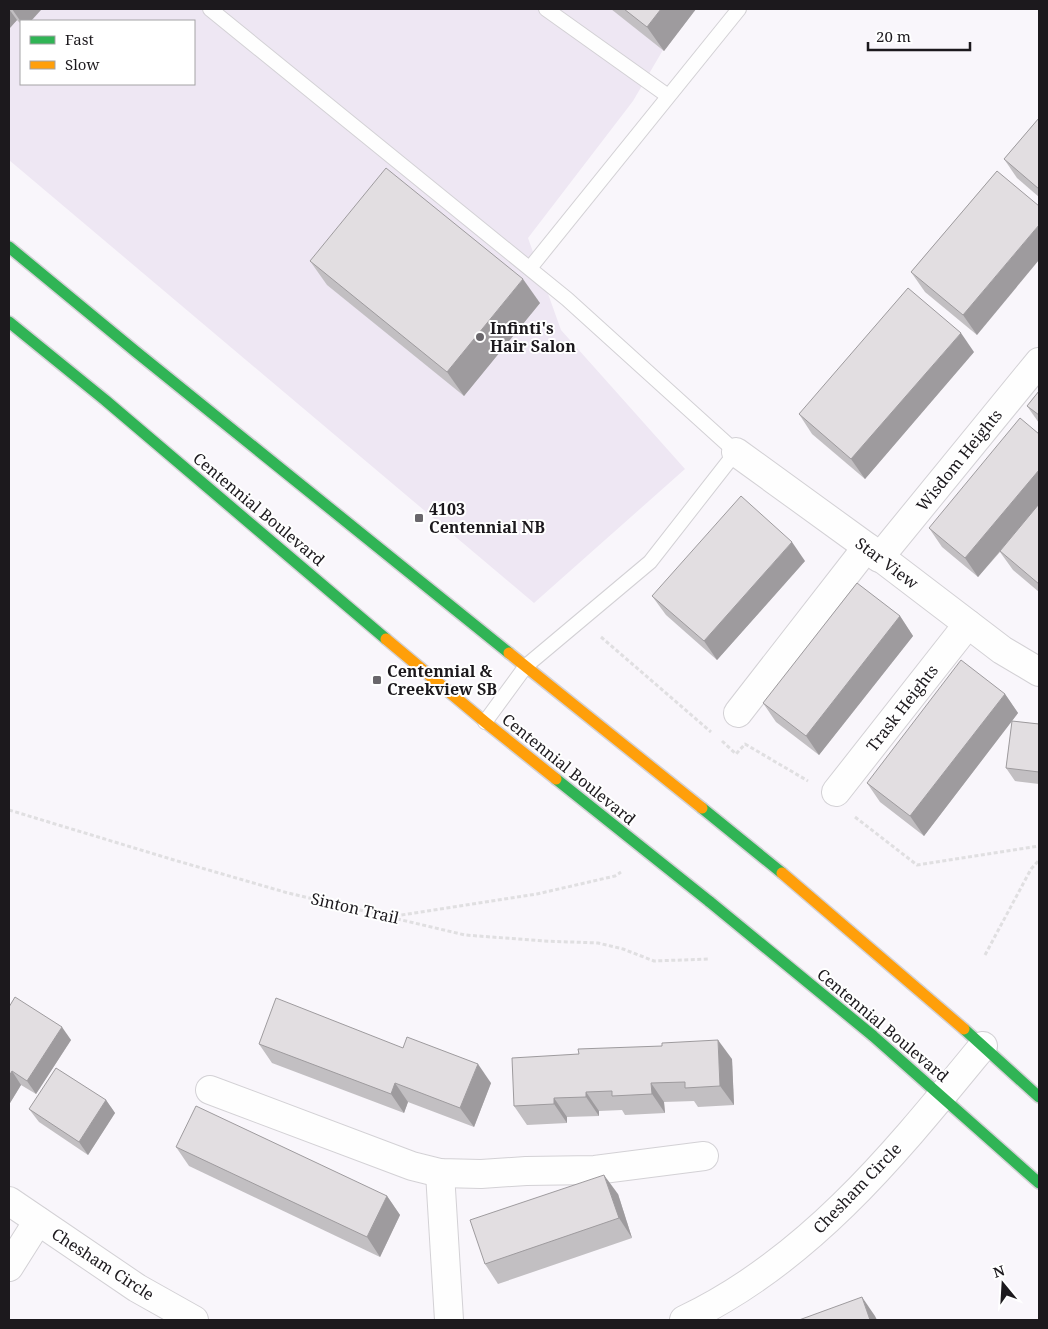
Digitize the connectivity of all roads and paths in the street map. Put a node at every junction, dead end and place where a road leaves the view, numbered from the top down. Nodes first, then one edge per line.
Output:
1 (210, 9) edge
2 (546, 9) edge
3 (739, 9) edge
4 (668, 96) junction
5 (9, 247) edge
6 (530, 268) junction
7 (9, 322) edge
8 (1039, 362) edge
9 (736, 452) junction
10 (873, 552) junction
11 (581, 620) junction
12 (968, 624) junction
13 (526, 666) junction
14 (1039, 672) edge
15 (738, 713) dead end
16 (485, 722) junction
17 (714, 735) dead end
18 (721, 741) dead end
19 (825, 789) joint
20 (9, 810) edge
21 (854, 816) dead end
22 (1039, 846) edge
23 (646, 852) junction
24 (1039, 860) edge
25 (391, 916) junction
26 (985, 955) dead end
27 (709, 959) dead end
28 (973, 1038) junction
29 (210, 1090) dead end
30 (1039, 1096) edge
31 (941, 1097) junction
32 (704, 1156) dead end
33 (440, 1173) junction
34 (1039, 1183) edge
35 (9, 1201) edge
36 (38, 1222) junction
37 (9, 1267) edge
38 (194, 1320) edge
39 (449, 1320) edge
40 (684, 1320) edge

1 - 6 lane
2 - 4 lane
3 - 4 lane
4 - 6 lane
5 - 13 main road
6 - 9 lane
7 - 16 main road, Centennial Boulevard
8 - 10 street, Wisdom Heights
9 - 10 street, Star View
9 - 11 lane
10 - 12 street, Star View
10 - 15 street, Wisdom Heights
11 - 13 lane
11 - 17 path
12 - 14 street, Star View
12 - 19 street, Trask Heights
13 - 16 lane
13 - 28 main road, bridge
16 - 23 main road, Centennial Boulevard
18 - 19 path
20 - 25 path, Sinton Trail
21 - 22 path
23 - 25 path
23 - 31 main road, Centennial Boulevard, bridge
24 - 26 path
25 - 27 path, Sinton Trail
28 - 30 main road
28 - 31 street, Chesham Circle
29 - 33 street
31 - 34 main road, Centennial Boulevard
31 - 40 street, Chesham Circle
32 - 33 street
33 - 39 street
35 - 36 street, Chesham Circle
36 - 37 street, Chesham Circle
36 - 38 street, Chesham Circle

